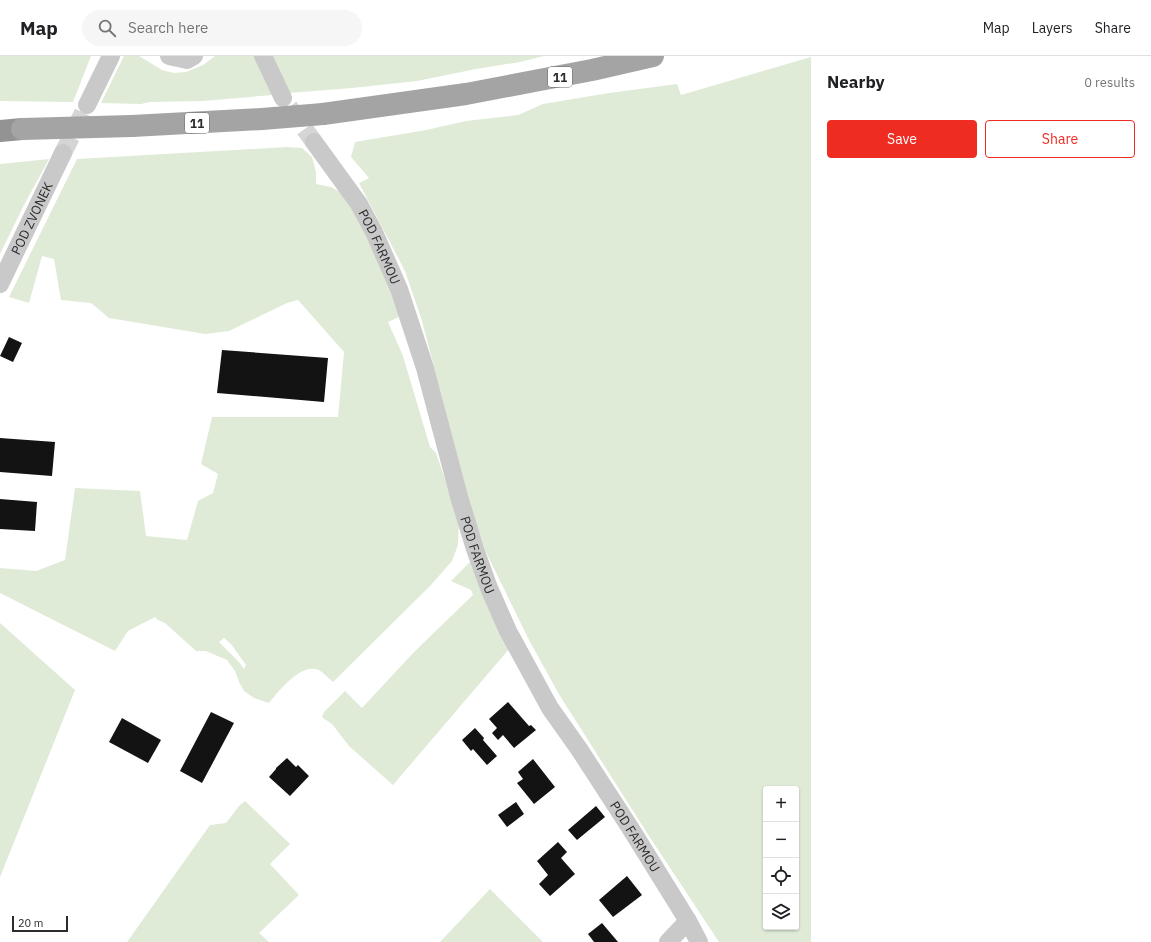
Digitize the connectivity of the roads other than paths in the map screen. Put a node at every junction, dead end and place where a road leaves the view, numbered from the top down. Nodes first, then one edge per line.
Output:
1 (111, 56) edge
2 (169, 56) edge
3 (194, 56) edge
4 (263, 56) edge
5 (653, 56) edge
6 (283, 98) tunnel mouth
7 (87, 105) tunnel mouth
8 (22, 129) joint
9 (0, 131) edge
10 (314, 142) tunnel mouth
11 (63, 153) tunnel mouth
12 (0, 284) edge
13 (688, 921) junction
14 (668, 942) edge
15 (699, 942) edge

1 - 7 street
2 - 3 street
4 - 6 street
5 - 8 main road, 11, bridge
8 - 9 highway
10 - 13 street, POD FARMOU
11 - 12 street, POD ZVONEK
13 - 14 street
13 - 15 street, POD FARMOU

